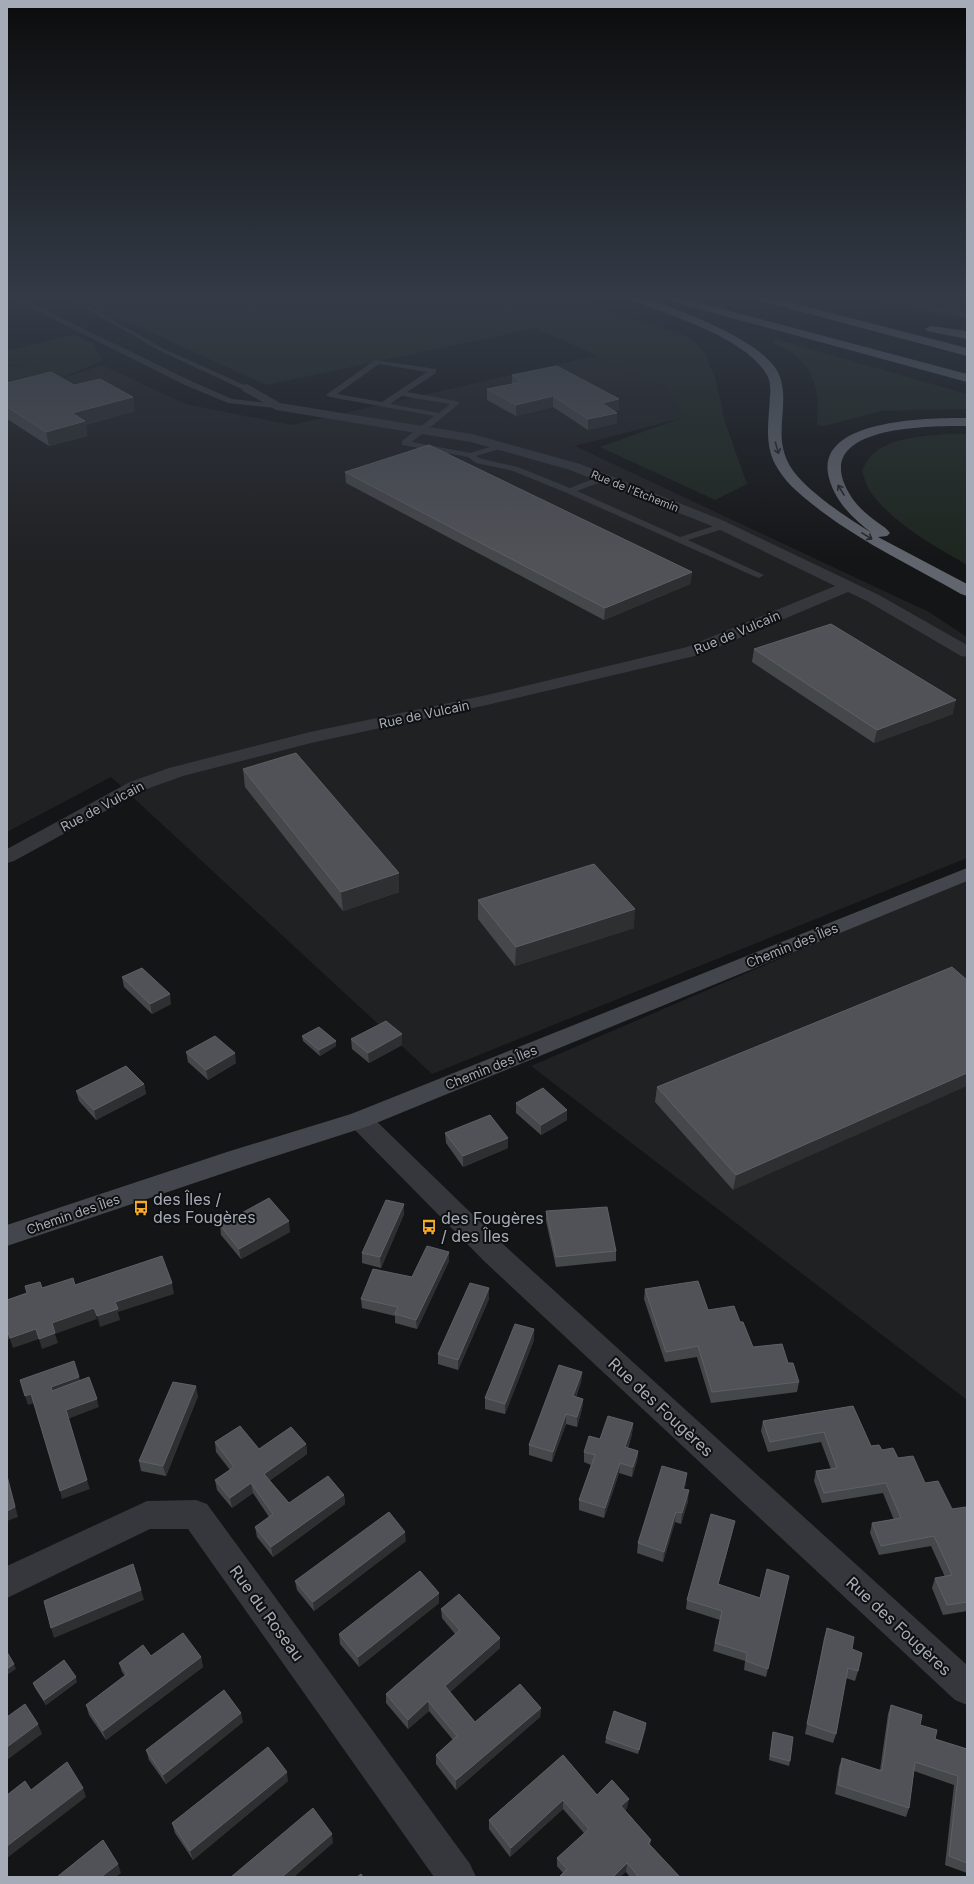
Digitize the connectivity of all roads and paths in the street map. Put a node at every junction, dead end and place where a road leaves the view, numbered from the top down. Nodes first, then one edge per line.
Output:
1 (193, 386) edge
2 (242, 386) edge
3 (343, 386) edge
4 (411, 386) edge
5 (776, 386) edge
6 (247, 388) joint
7 (400, 393) junction
8 (383, 405) junction
9 (276, 406) junction
10 (440, 415) junction
11 (967, 422) edge
12 (421, 430) junction
13 (500, 446) junction
14 (470, 455) junction
15 (603, 478) junction
16 (570, 491) junction
17 (723, 526) junction
18 (679, 540) junction
19 (932, 571) junction
20 (759, 576) dead end
21 (848, 586) junction
22 (967, 591) edge
23 (967, 652) edge
24 (7, 857) edge
25 (967, 874) edge
26 (360, 1120) junction
27 (7, 1236) edge
28 (7, 1583) edge
29 (967, 1688) edge
30 (457, 1877) edge

1 - 9 lane, Rue de l'Etchemin
2 - 6 lane, Rue de l'Etchemin
3 - 8 lane
4 - 7 lane
5 -> 19 highway
6 - 9 street, Rue de l'Etchemin
7 - 8 lane
7 - 10 lane
8 - 10 lane
9 - 12 street, Rue de l'Etchemin
10 - 12 lane
19 -> 11 highway
12 - 13 street, Rue de l'Etchemin
12 - 14 lane
13 - 14 lane
13 - 15 street, Rue de l'Etchemin
14 - 16 lane
15 - 16 lane
15 - 17 street, Rue de l'Etchemin
16 - 18 lane
17 - 18 lane
17 - 21 street, Rue de l'Etchemin
18 - 20 lane
19 - 22 highway
21 - 23 street, Rue de l'Etchemin
21 - 24 street, Rue de Vulcain
25 - 26 street, Chemin des Îles
26 - 27 street, Chemin des Îles
26 - 29 street, Rue des Fougères
28 - 30 street, Rue du Roseau

